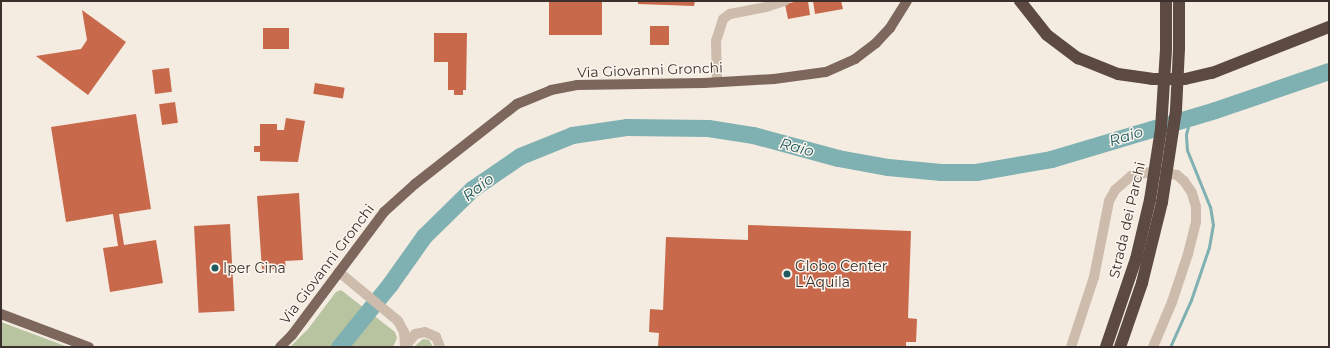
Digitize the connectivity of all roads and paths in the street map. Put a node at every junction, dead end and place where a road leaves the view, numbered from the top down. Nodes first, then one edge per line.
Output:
1 (785, 1) edge
2 (907, 1) edge
3 (1020, 1) edge
4 (1166, 1) edge
5 (1179, 1) edge
6 (1329, 27) edge
7 (717, 82) junction
8 (339, 272) junction
9 (1, 314) edge
10 (398, 321) junction
11 (421, 332) junction
12 (89, 347) edge
13 (280, 347) edge
14 (405, 347) edge
15 (440, 347) edge
16 (1072, 347) edge
17 (1106, 347) edge
18 (1120, 347) edge
19 (1154, 347) edge

1 - 7 street
2 - 7 main road, Via Giovanni Gronchi
3 - 6 highway
4 - 17 highway, Strada dei Parchi, bridge
5 - 18 highway, Strada dei Parchi, bridge
7 - 8 main road, Via Giovanni Gronchi
8 - 10 street
8 - 13 main road, Via Giovanni Gronchi
9 - 12 main road
10 - 11 street
10 - 14 street
11 - 14 street
11 - 15 street
16 - 19 street

